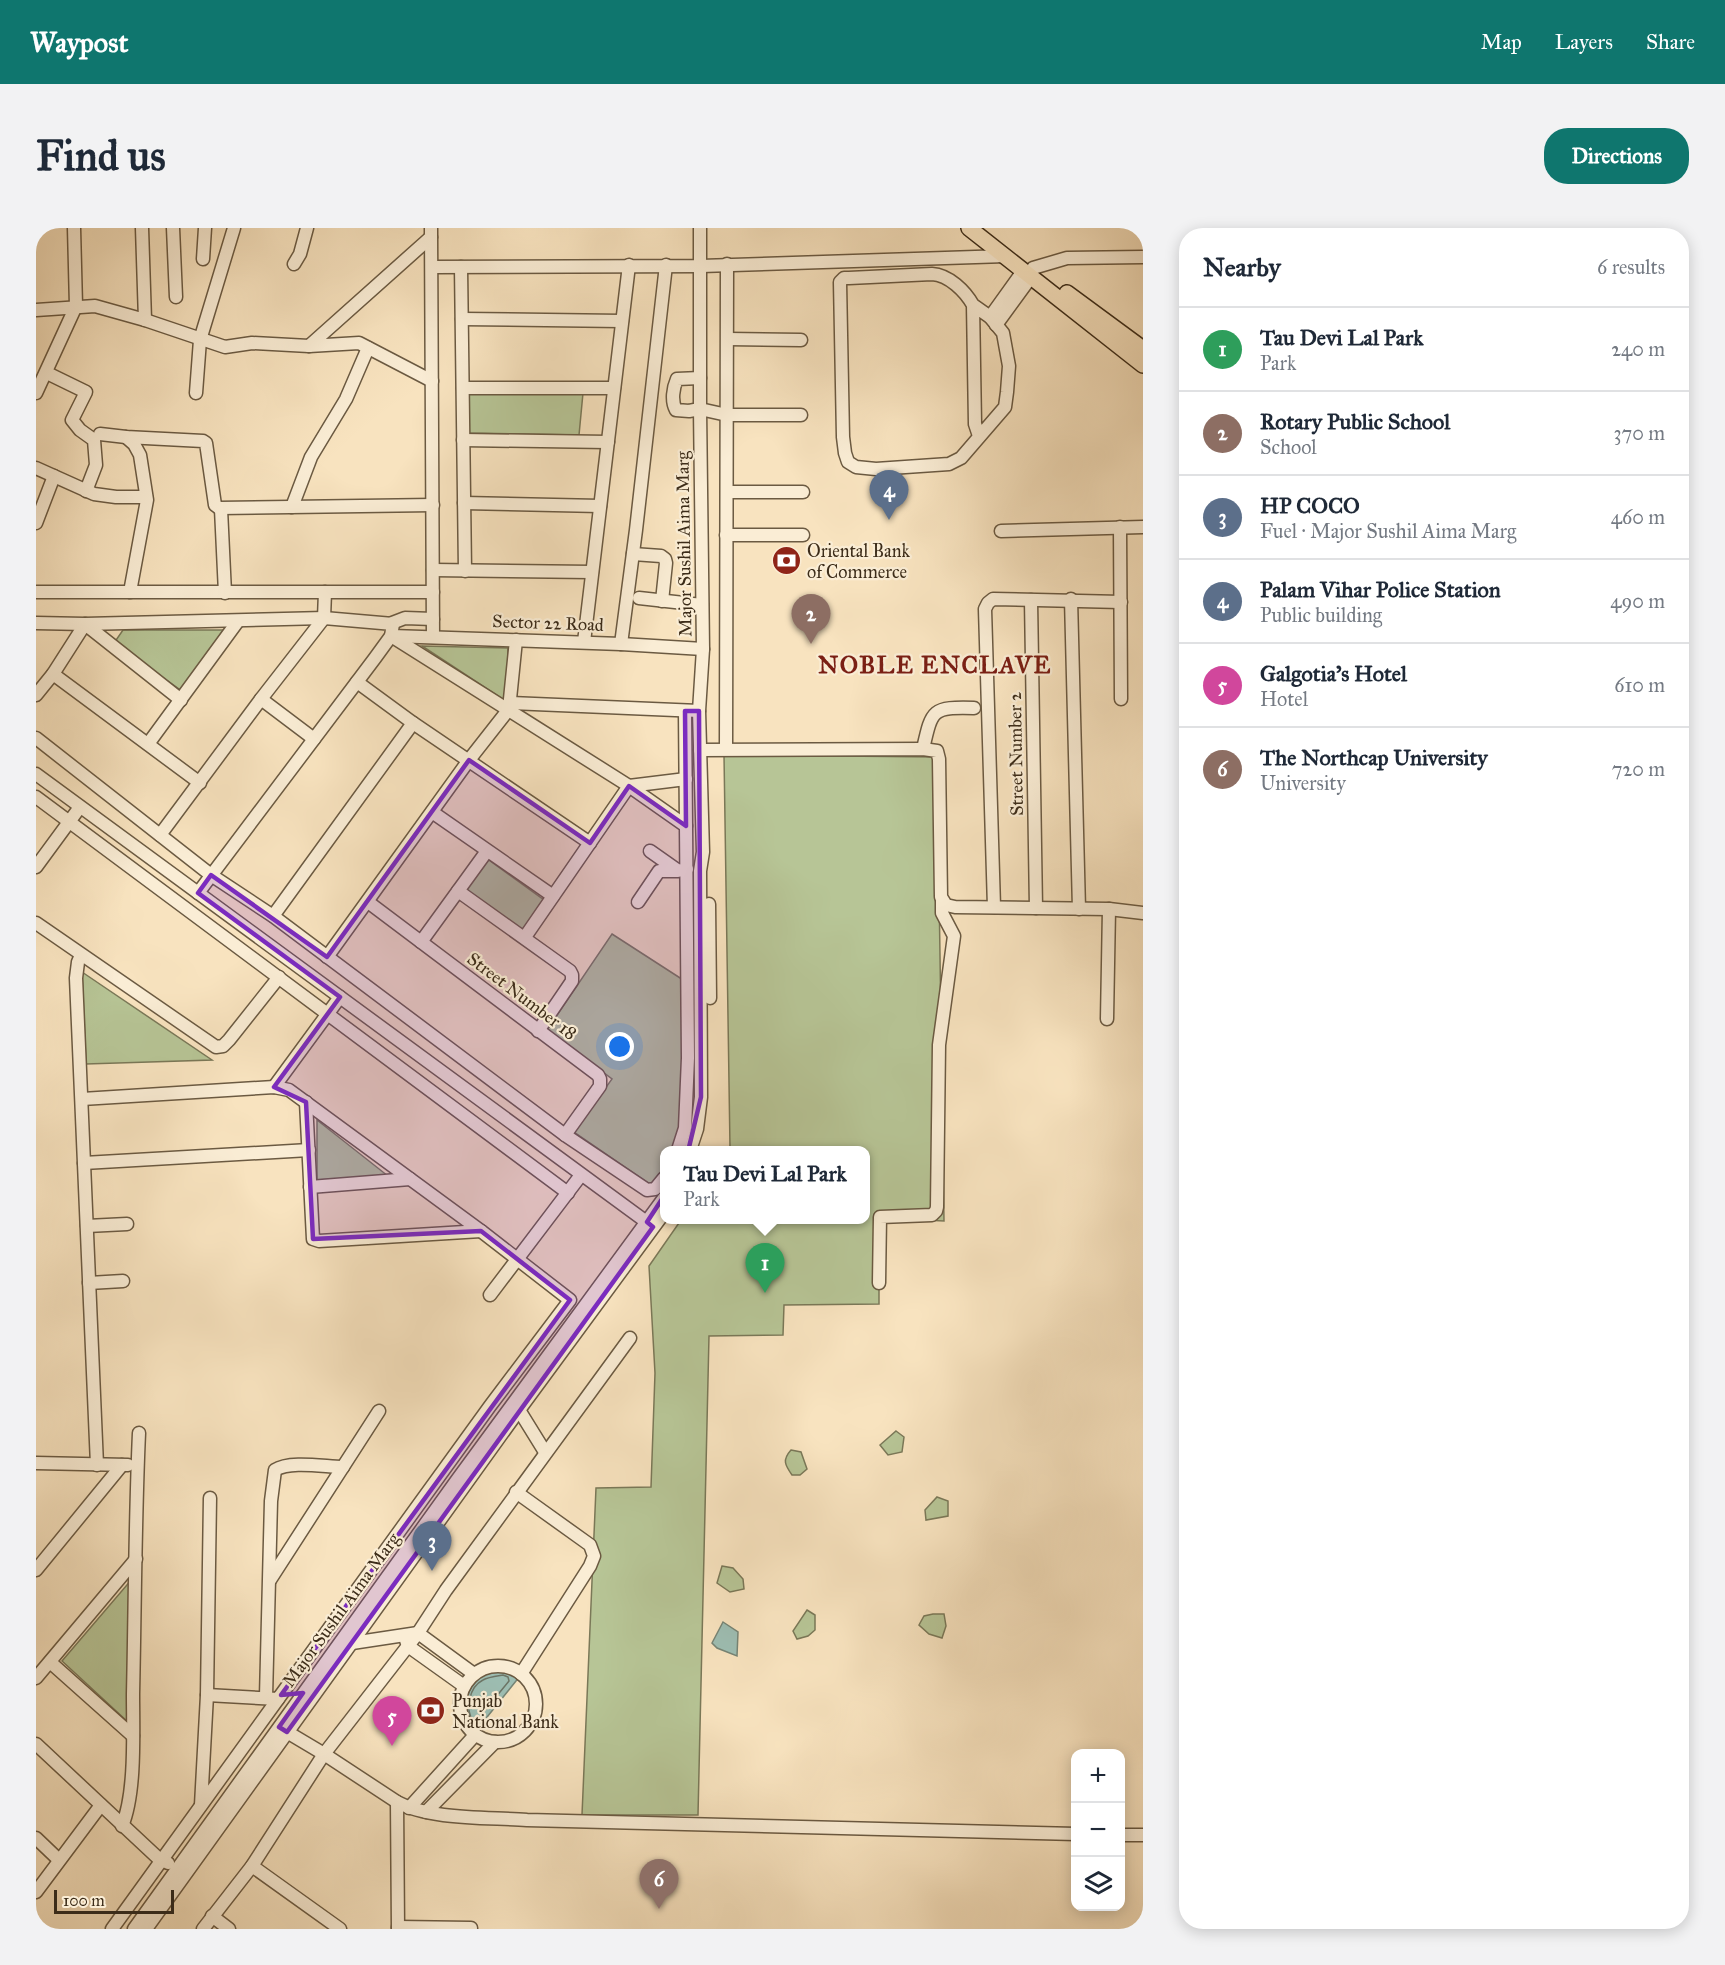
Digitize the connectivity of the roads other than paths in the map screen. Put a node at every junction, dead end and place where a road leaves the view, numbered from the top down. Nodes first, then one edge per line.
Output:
1 (74, 228) edge
2 (142, 228) edge
3 (173, 228) edge
4 (205, 228) edge
5 (234, 228) edge
6 (307, 228) edge
7 (700, 228) edge
8 (969, 228) edge
9 (985, 228) edge
10 (431, 232) edge
11 (1006, 256) junction
12 (1143, 257) edge
13 (203, 259) dead end
14 (294, 264) dead end
15 (727, 264) junction
16 (629, 265) junction
17 (666, 265) junction
18 (700, 266) junction
19 (432, 267) junction
20 (461, 267) junction
21 (1029, 272) junction
22 (176, 297) dead end
23 (973, 305) junction
24 (76, 306) junction
25 (36, 310) edge
26 (462, 319) junction
27 (145, 320) junction
28 (622, 321) junction
29 (993, 321) junction
30 (200, 339) junction
31 (728, 339) junction
32 (801, 340) dead end
33 (309, 346) junction
34 (368, 348) junction
35 (1143, 349) edge
36 (1143, 365) edge
37 (47, 373) junction
38 (700, 378) junction
39 (432, 381) junction
40 (463, 387) junction
41 (614, 388) junction
42 (36, 393) edge
43 (196, 393) dead end
44 (700, 409) junction
45 (727, 415) junction
46 (801, 415) dead end
47 (100, 434) dead end
48 (979, 436) junction
49 (126, 437) junction
50 (463, 440) junction
51 (608, 442) junction
52 (36, 468) edge
53 (54, 476) junction
54 (86, 491) junction
55 (727, 492) junction
56 (803, 492) dead end
57 (146, 497) junction
58 (464, 502) junction
59 (433, 505) junction
60 (600, 506) junction
61 (292, 507) junction
62 (221, 508) junction
63 (36, 523) edge
64 (1120, 527) junction
65 (1143, 527) edge
66 (1001, 531) dead end
67 (726, 535) junction
68 (803, 535) dead end
69 (633, 554) junction
70 (703, 554) junction
71 (726, 554) junction
72 (433, 570) junction
73 (465, 571) junction
74 (592, 572) junction
75 (36, 592) edge
76 (130, 592) junction
77 (325, 592) junction
78 (433, 592) junction
79 (225, 593) junction
80 (639, 598) dead end
81 (1071, 599) junction
82 (1031, 600) junction
83 (662, 601) junction
84 (1121, 602) junction
85 (702, 605) junction
86 (324, 618) junction
87 (433, 620) junction
88 (238, 621) junction
89 (36, 623) edge
90 (85, 624) junction
91 (391, 629) junction
92 (434, 637) junction
93 (516, 640) junction
94 (584, 642) junction
95 (621, 644) junction
96 (703, 649) junction
97 (53, 674) junction
98 (357, 682) junction
99 (36, 695) edge
100 (261, 699) junction
101 (1120, 699) dead end
102 (181, 700) junction
103 (510, 706) junction
104 (974, 708) dead end
105 (685, 711) junction
106 (699, 711) junction
107 (413, 723) junction
108 (36, 738) edge
109 (314, 739) junction
110 (148, 744) junction
111 (726, 749) junction
112 (923, 749) junction
113 (700, 750) junction
114 (469, 760) junction
115 (36, 774) edge
116 (686, 779) junction
117 (200, 783) junction
118 (629, 786) junction
119 (36, 798) edge
120 (80, 807) junction
121 (432, 812) junction
122 (69, 822) junction
123 (686, 826) junction
124 (160, 835) junction
125 (590, 843) junction
126 (487, 851) junction
127 (650, 851) dead end
128 (703, 859) junction
129 (36, 867) edge
130 (682, 870) junction
131 (211, 875) junction
132 (458, 891) junction
133 (198, 893) junction
134 (553, 896) junction
135 (942, 901) junction
136 (368, 902) junction
137 (638, 902) dead end
138 (994, 907) junction
139 (1036, 908) junction
140 (1079, 909) junction
141 (1108, 909) junction
142 (1143, 913) edge
143 (273, 916) junction
144 (36, 923) edge
145 (525, 937) junction
146 (421, 942) junction
147 (81, 956) junction
148 (327, 957) junction
149 (279, 977) junction
150 (340, 997) junction
151 (328, 1014) junction
152 (1107, 1019) dead end
153 (538, 1031) junction
154 (274, 1087) junction
155 (82, 1098) junction
156 (306, 1102) junction
157 (565, 1135) junction
158 (680, 1146) edge
159 (691, 1146) edge
160 (700, 1146) edge
161 (309, 1150) junction
162 (84, 1163) junction
163 (581, 1175) junction
164 (410, 1179) junction
165 (660, 1183) edge
166 (310, 1187) junction
167 (568, 1193) junction
168 (660, 1205) edge
169 (660, 1216) edge
170 (127, 1224) dead end
171 (650, 1224) junction
172 (87, 1226) junction
173 (481, 1231) junction
174 (517, 1259) junction
175 (123, 1281) dead end
176 (89, 1283) junction
177 (879, 1283) dead end
178 (490, 1295) dead end
179 (570, 1299) junction
180 (583, 1310) junction
181 (630, 1338) dead end
182 (519, 1410) junction
183 (380, 1412) dead end
184 (139, 1433) dead end
185 (545, 1452) junction
186 (36, 1463) edge
187 (97, 1465) junction
188 (122, 1465) junction
189 (344, 1467) junction
190 (138, 1469) junction
191 (516, 1492) junction
192 (210, 1498) dead end
193 (136, 1559) junction
194 (36, 1570) edge
195 (269, 1581) junction
196 (410, 1638) junction
197 (352, 1643) junction
198 (50, 1662) junction
199 (474, 1674) junction
200 (521, 1674) junction
201 (36, 1678) edge
202 (464, 1686) junction
203 (303, 1693) junction
204 (207, 1695) junction
205 (275, 1697) junction
206 (283, 1729) junction
207 (475, 1735) junction
208 (133, 1736) junction
209 (495, 1742) junction
210 (36, 1744) edge
211 (324, 1754) junction
212 (397, 1802) junction
213 (201, 1805) junction
214 (101, 1806) junction
215 (409, 1808) junction
216 (426, 1812) junction
217 (122, 1826) junction
218 (1071, 1834) edge
219 (1125, 1835) edge
220 (1143, 1835) edge
221 (36, 1838) edge
222 (58, 1860) junction
223 (160, 1861) junction
224 (252, 1866) junction
225 (179, 1875) junction
226 (36, 1892) edge
227 (212, 1916) junction
228 (398, 1928) edge
229 (471, 1928) dead end
230 (112, 1929) edge
231 (134, 1929) edge
232 (146, 1929) edge
233 (203, 1929) edge
234 (229, 1929) edge
235 (340, 1929) edge

1 - 24 street
2 - 27 street
3 - 22 street
4 - 13 street
5 - 30 street
6 - 14 street
7 - 18 street, Major Sushil Aima Marg
8 - 11 main road
9 - 21 main road
10 - 19 street
10 - 33 street
11 - 15 street
11 - 21 main road
12 - 21 street
15 - 18 street
15 - 31 street
16 - 17 street
16 - 20 street
16 - 28 street
17 - 18 street
17 - 69 street
18 - 38 street, Major Sushil Aima Marg
19 - 20 street
19 - 39 street
20 - 26 street
21 - 29 street
21 - 35 main road
21 - 36 main road
23 - 29 street
23 - 48 street
23 - 48 street
24 - 25 street
24 - 27 street
24 - 37 street
26 - 28 street
26 - 40 street
27 - 30 street
28 - 41 street
29 - 48 street
30 - 33 street
30 - 43 street
31 - 32 street
31 - 45 street
33 - 34 street
34 - 39 street
34 - 61 street
37 - 42 street
37 - 54 street
38 - 44 street, Major Sushil Aima Marg
38 - 44 street
39 - 59 street
40 - 41 street
40 - 50 street
41 - 51 street
44 - 45 street
44 - 70 street, Major Sushil Aima Marg
45 - 46 street
45 - 55 street
47 - 49 street
49 - 57 street
49 - 62 street
50 - 51 street
50 - 58 street
51 - 60 street
52 - 53 street
53 - 54 street
53 - 63 street
54 - 57 street
55 - 56 street
55 - 67 street
57 - 76 street
58 - 60 street
58 - 73 street
59 - 61 street
59 - 72 street
60 - 74 street
61 - 62 street
62 - 79 street
64 - 65 street
64 - 66 street
64 - 84 street
67 - 68 street
67 - 71 street
69 - 83 street
69 - 95 street
70 - 71 street
70 - 85 street, Major Sushil Aima Marg
71 - 111 street
72 - 73 street
72 - 78 street
73 - 74 street
74 - 94 street
75 - 76 street
76 - 79 street
77 - 78 street
77 - 79 street
77 - 86 street
78 - 87 street
80 - 83 street
81 - 82 street
81 - 84 street
81 - 140 street
82 - 138 street
82 - 139 street, Street Number 2
83 - 85 street
84 - 101 street
85 - 96 street, Major Sushil Aima Marg
86 - 88 street
86 - 91 street
86 - 100 street
87 - 91 street
87 - 92 street
88 - 90 street
88 - 102 street
89 - 90 street
90 - 97 street
90 - 102 street
91 - 92 street, Sector 22 Road
91 - 98 street
91 - 103 street
92 - 93 street, Sector 22 Road
93 - 94 street, Sector 22 Road
93 - 103 street
94 - 95 street, Sector 22 Road
95 - 96 street, Sector 22 Road
96 - 106 street, Major Sushil Aima Marg
97 - 99 street
97 - 110 street
98 - 107 street
98 - 109 street
100 - 109 street
100 - 117 street
102 - 110 street
103 - 105 street
103 - 114 street
103 - 118 street
104 - 112 street
105 - 106 street
105 - 116 street
106 - 113 street, Major Sushil Aima Marg
107 - 114 street
107 - 143 street
108 - 124 street
109 - 131 street
110 - 117 street
111 - 112 street
111 - 113 street
112 - 135 street
113 - 128 street, Major Sushil Aima Marg
114 - 121 street
114 - 125 street
115 - 120 street
116 - 118 street
116 - 123 street
117 - 124 street
118 - 123 street
118 - 125 street
119 - 122 street
120 - 122 street
120 - 133 street
121 - 126 street
121 - 136 street
122 - 129 street
122 - 149 street
123 - 130 street
124 - 131 street
125 - 134 street
126 - 132 street
126 - 134 street
127 - 130 street
128 - 159 street, Major Sushil Aima Marg
128 - 160 street, Major Sushil Aima Marg
130 - 137 street
130 - 158 street
131 - 133 street
131 - 143 street
132 - 145 street
132 - 146 street
133 - 150 street
134 - 145 street
135 - 138 street
135 - 177 street
136 - 146 street, Street Number 18
136 - 148 street
138 - 139 street
139 - 140 street
140 - 141 street
141 - 142 street
141 - 152 street
143 - 148 street
144 - 147 street
145 - 153 street
146 - 153 street, Street Number 18
147 - 149 street
147 - 155 street
148 - 157 street
149 - 151 street
150 - 151 street
150 - 163 street
151 - 154 street
151 - 167 street
153 - 157 street, Street Number 18
154 - 155 street
154 - 156 street
155 - 162 street
156 - 161 street
156 - 164 street
157 - 165 street
161 - 162 street
161 - 166 street
162 - 172 street
163 - 167 street
163 - 171 street
164 - 166 street
164 - 173 street
166 - 173 street
167 - 174 street
168 - 171 street, Major Sushil Aima Marg
169 - 171 street, Major Sushil Aima Marg
170 - 172 street
171 - 180 street, Major Sushil Aima Marg
171 - 182 street, Major Sushil Aima Marg
172 - 176 street
173 - 174 street
174 - 178 street
174 - 179 street
175 - 176 street
176 - 187 street
179 - 180 street
179 - 205 street
180 - 203 street, Major Sushil Aima Marg
181 - 185 street
182 - 185 street
182 - 197 street, Major Sushil Aima Marg
183 - 189 street
184 - 190 street
185 - 191 street
186 - 187 street
187 - 188 street
188 - 190 street
188 - 194 street
189 - 195 street
189 - 195 street
190 - 193 street
191 - 196 street
191 - 200 street
192 - 204 street
193 - 198 street
193 - 208 street
195 - 205 street
196 - 197 street
196 - 199 street
196 - 202 street
196 - 211 street
197 - 206 street, Major Sushil Aima Marg
198 - 201 street
198 - 208 street
199 - 200 street
199 - 202 street
200 - 209 street
202 - 207 street
203 - 205 street
203 - 206 street, Major Sushil Aima Marg
204 - 205 street
204 - 213 street
205 - 213 street
206 - 211 street
206 - 225 street, Major Sushil Aima Marg
207 - 209 street
207 - 215 street
208 - 217 street
209 - 216 street
210 - 214 street
211 - 212 street
211 - 224 street
212 - 215 street
212 - 228 street
213 - 223 street
214 - 217 street
214 - 222 street
215 - 216 street
216 - 218 street
217 - 223 street
219 - 220 street
221 - 222 street
222 - 226 street
223 - 225 street
223 - 230 street
224 - 227 street
224 - 235 street
225 - 231 street, Major Sushil Aima Marg
225 - 232 street, Major Sushil Aima Marg
227 - 233 street
227 - 234 street
228 - 229 street

